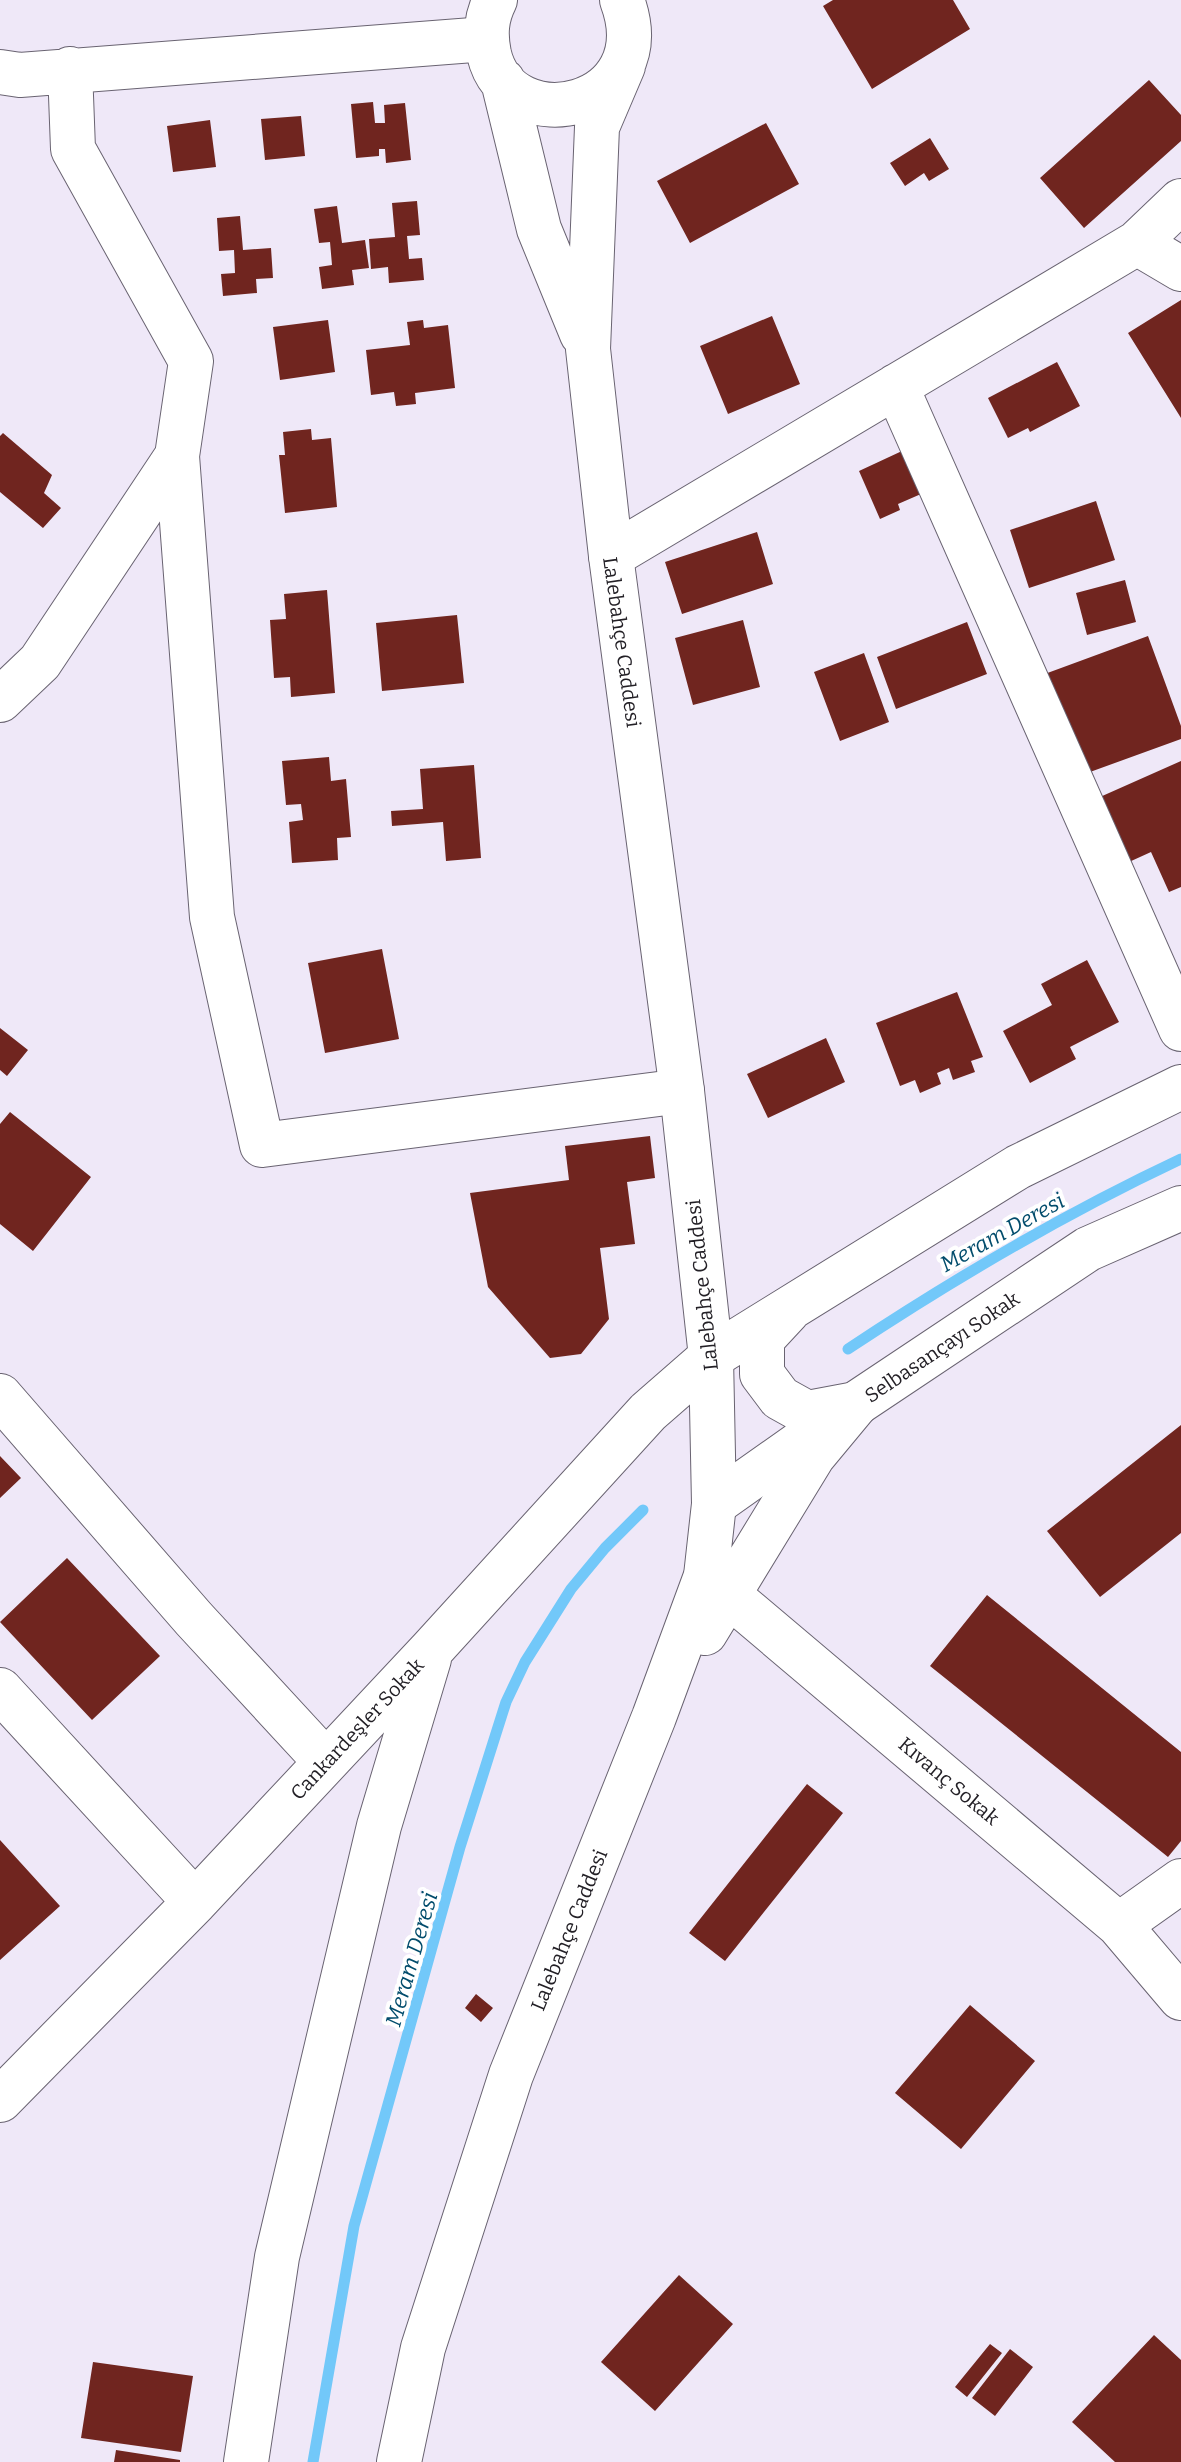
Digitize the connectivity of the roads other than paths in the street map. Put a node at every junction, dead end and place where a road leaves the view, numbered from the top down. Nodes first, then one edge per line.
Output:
1 (622, 0) edge
2 (653, 0) edge
3 (491, 20) edge
4 (626, 55) junction
5 (70, 69) junction
6 (0, 72) edge
7 (503, 81) junction
8 (1181, 201) edge
9 (1137, 243) junction
10 (1181, 269) edge
11 (588, 349) junction
12 (896, 386) junction
13 (177, 456) junction
14 (611, 556) junction
15 (0, 700) edge
16 (1181, 1029) edge
17 (1181, 1087) edge
18 (682, 1091) junction
19 (1181, 1208) edge
20 (794, 1305) junction
21 (711, 1357) junction
22 (0, 1396) edge
23 (857, 1403) junction
24 (714, 1504) junction
25 (717, 1586) junction
26 (432, 1649) junction
27 (0, 1690) edge
28 (326, 1762) junction
29 (1181, 1881) edge
30 (195, 1902) junction
31 (1119, 1925) junction
32 (1181, 1998) edge
33 (0, 2100) edge
34 (246, 2462) edge
35 (399, 2462) edge

1 - 4 street
2 - 4 street, Lalebahçe Caddesi
3 - 5 street
3 - 7 street
4 - 7 street
4 - 11 street, Lalebahçe Caddesi
5 - 6 street
5 - 13 street
7 - 11 street
8 - 9 street
9 - 10 street
9 - 12 street
11 - 14 street, Lalebahçe Caddesi
12 - 14 street
12 - 16 street
13 - 15 street
13 - 18 street
14 - 18 street, Lalebahçe Caddesi
17 - 20 street
18 - 21 street, Lalebahçe Caddesi
19 - 23 street, Selbasançayı Sokak
20 - 21 street, Cankardeşler Sokak
20 - 23 street
21 - 24 street, Lalebahçe Caddesi
21 - 26 street, Cankardeşler Sokak
22 - 28 street
23 - 24 street, Selbasançayı Sokak
23 - 25 street
24 - 25 street, Lalebahçe Caddesi
25 - 31 street, Kıvanç Sokak
25 - 35 street, Lalebahçe Caddesi
26 - 28 street, Cankardeşler Sokak
26 - 34 street
27 - 30 street
28 - 30 street, Cankardeşler Sokak
29 - 31 street
30 - 33 street, Cankardeşler Sokak
31 - 32 street, Kıvanç Sokak

